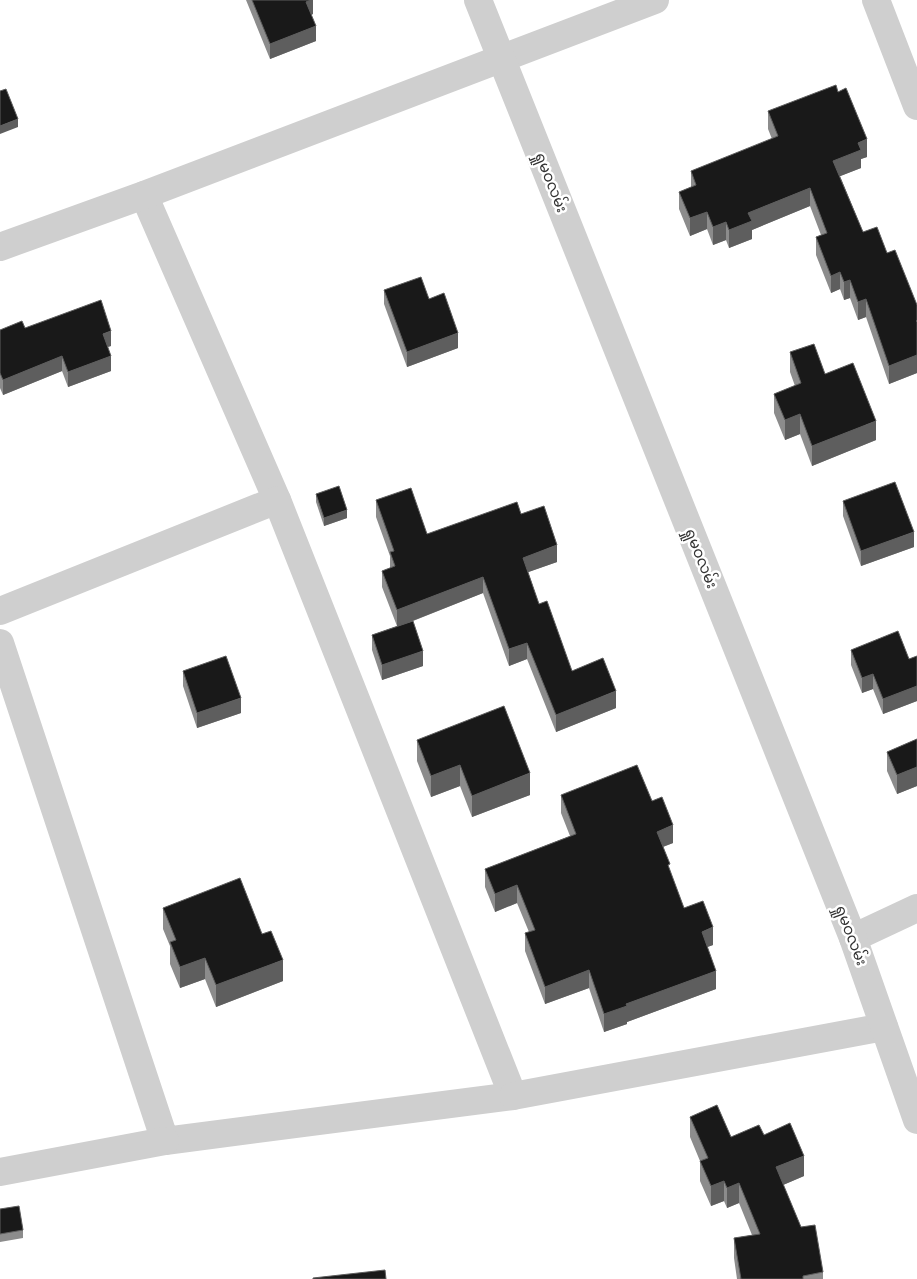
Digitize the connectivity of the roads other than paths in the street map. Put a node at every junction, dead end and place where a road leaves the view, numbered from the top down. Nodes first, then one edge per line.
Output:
1 (478, 0) edge
2 (655, 0) edge
3 (876, 0) edge
4 (502, 58) junction
5 (917, 106) edge
6 (144, 195) junction
7 (0, 247) edge
8 (277, 500) junction
9 (0, 611) edge
10 (0, 643) edge
11 (917, 908) edge
12 (853, 938) junction
13 (884, 1028) junction
14 (513, 1096) junction
15 (917, 1120) edge
16 (165, 1141) junction
17 (0, 1172) edge

1 - 4 street, ရှုမဝလမ်း
2 - 4 street
3 - 5 street
4 - 6 street
4 - 12 street, ရှုမဝလမ်း
6 - 7 street
6 - 8 street
8 - 9 street
8 - 14 street
10 - 16 street
11 - 12 street
12 - 13 street, ရှုမဝလမ်း
13 - 14 street
13 - 15 street, ရှုမဝလမ်း
14 - 16 street
16 - 17 street

